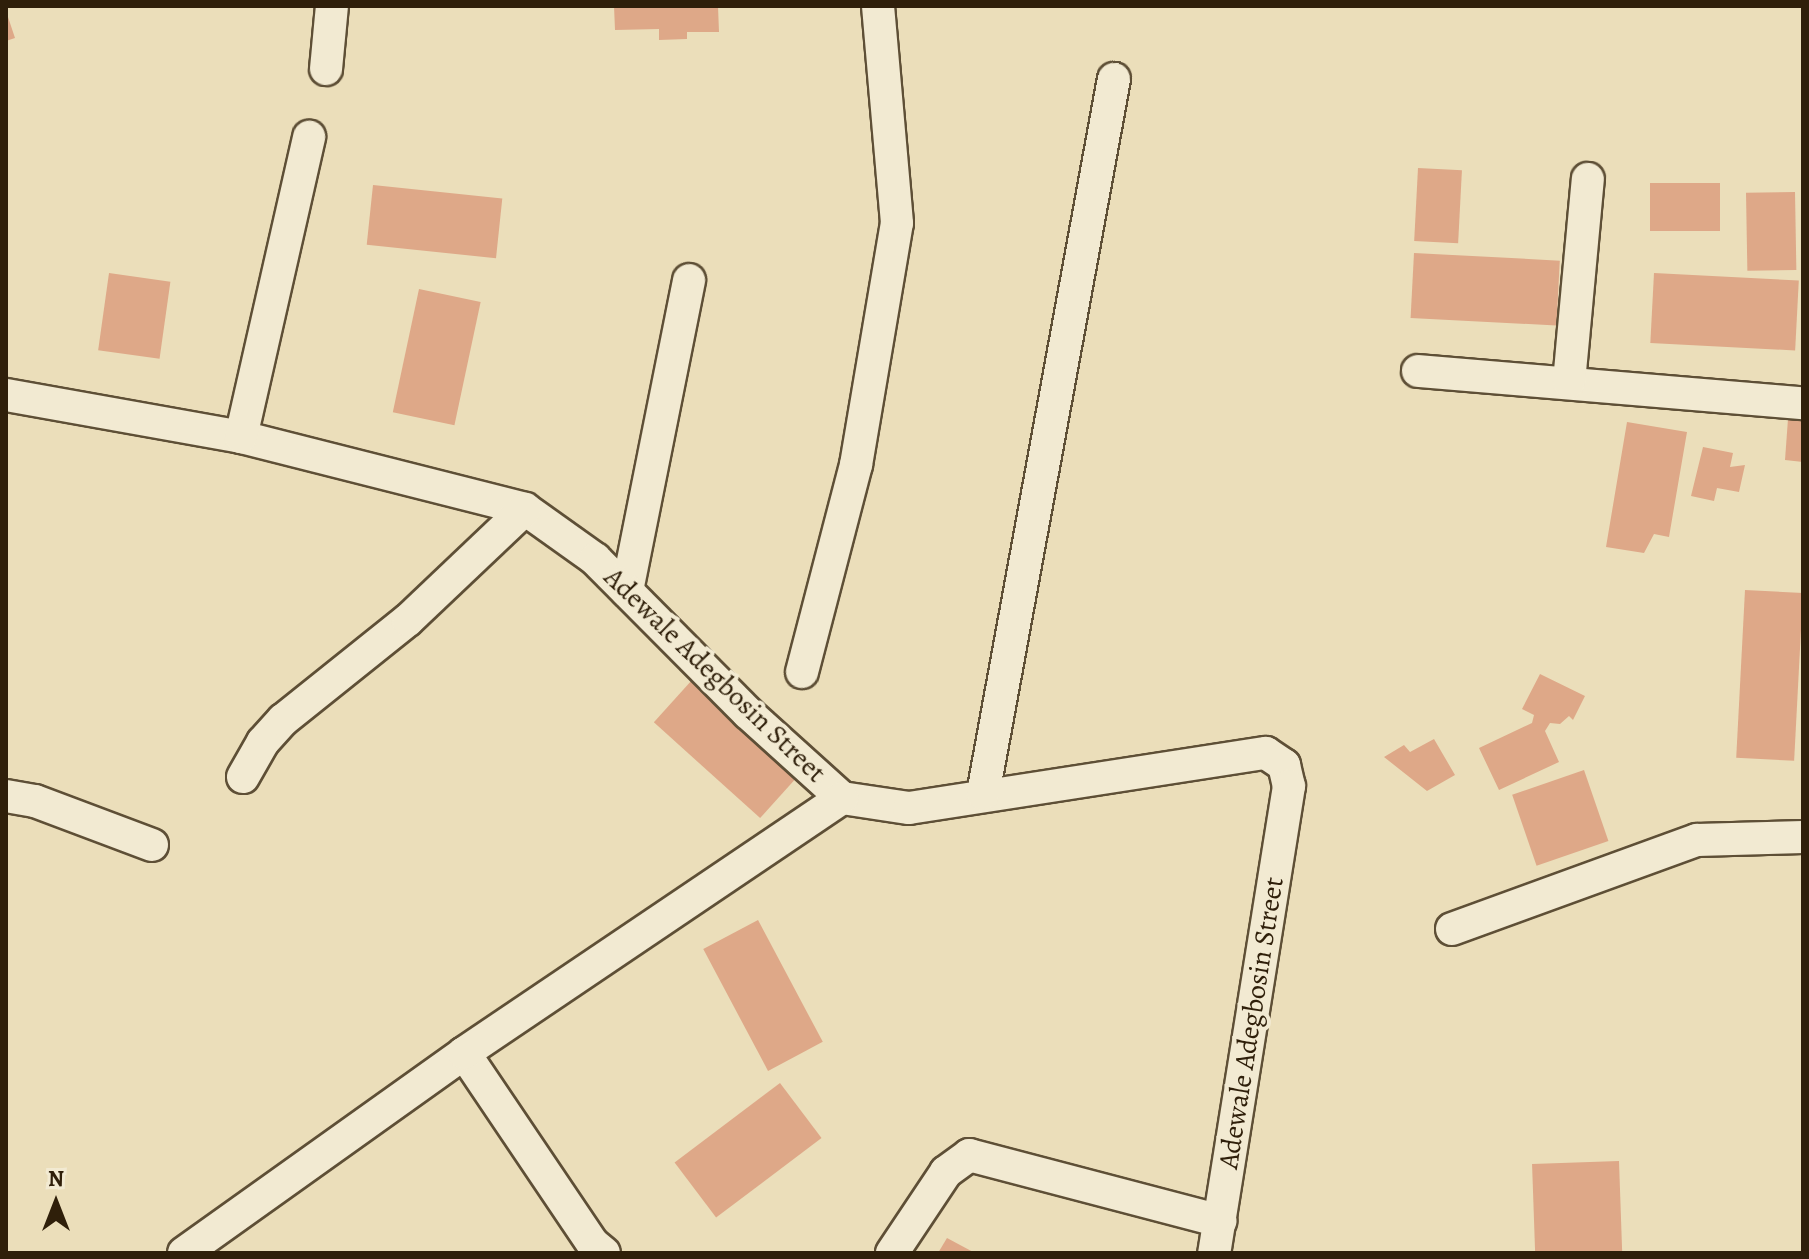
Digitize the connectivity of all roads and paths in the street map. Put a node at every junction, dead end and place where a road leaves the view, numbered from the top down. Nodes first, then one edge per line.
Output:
1 (332, 6) edge
2 (878, 6) edge
3 (326, 69) dead end
4 (1114, 79) dead end
5 (309, 137) dead end
6 (1588, 179) dead end
7 (689, 280) dead end
8 (1418, 371) dead end
9 (1569, 382) junction
10 (6, 395) edge
11 (1803, 403) edge
12 (241, 437) junction
13 (525, 509) junction
14 (627, 591) junction
15 (802, 672) dead end
16 (243, 777) dead end
17 (983, 794) junction
18 (6, 796) edge
19 (842, 798) junction
20 (1803, 837) edge
21 (152, 845) dead end
22 (1452, 929) dead end
23 (464, 1053) junction
24 (1220, 1221) junction
25 (184, 1253) edge
26 (604, 1253) edge
27 (892, 1253) edge
28 (1214, 1253) edge

1 - 3 street
2 - 15 street
4 - 17 street
5 - 12 street
6 - 9 street
7 - 14 street
8 - 9 street
9 - 11 street
10 - 12 street, Adewale Adegbosin Street
12 - 13 street, Adewale Adegbosin Street
13 - 14 street, Adewale Adegbosin Street
13 - 16 street
14 - 19 street, Adewale Adegbosin Street
17 - 19 street, Adewale Adegbosin Street
17 - 24 street, Adewale Adegbosin Street
18 - 21 street
19 - 23 street
20 - 22 street
23 - 25 street
23 - 26 street
24 - 27 street
24 - 28 street, Adewale Adegbosin Street

